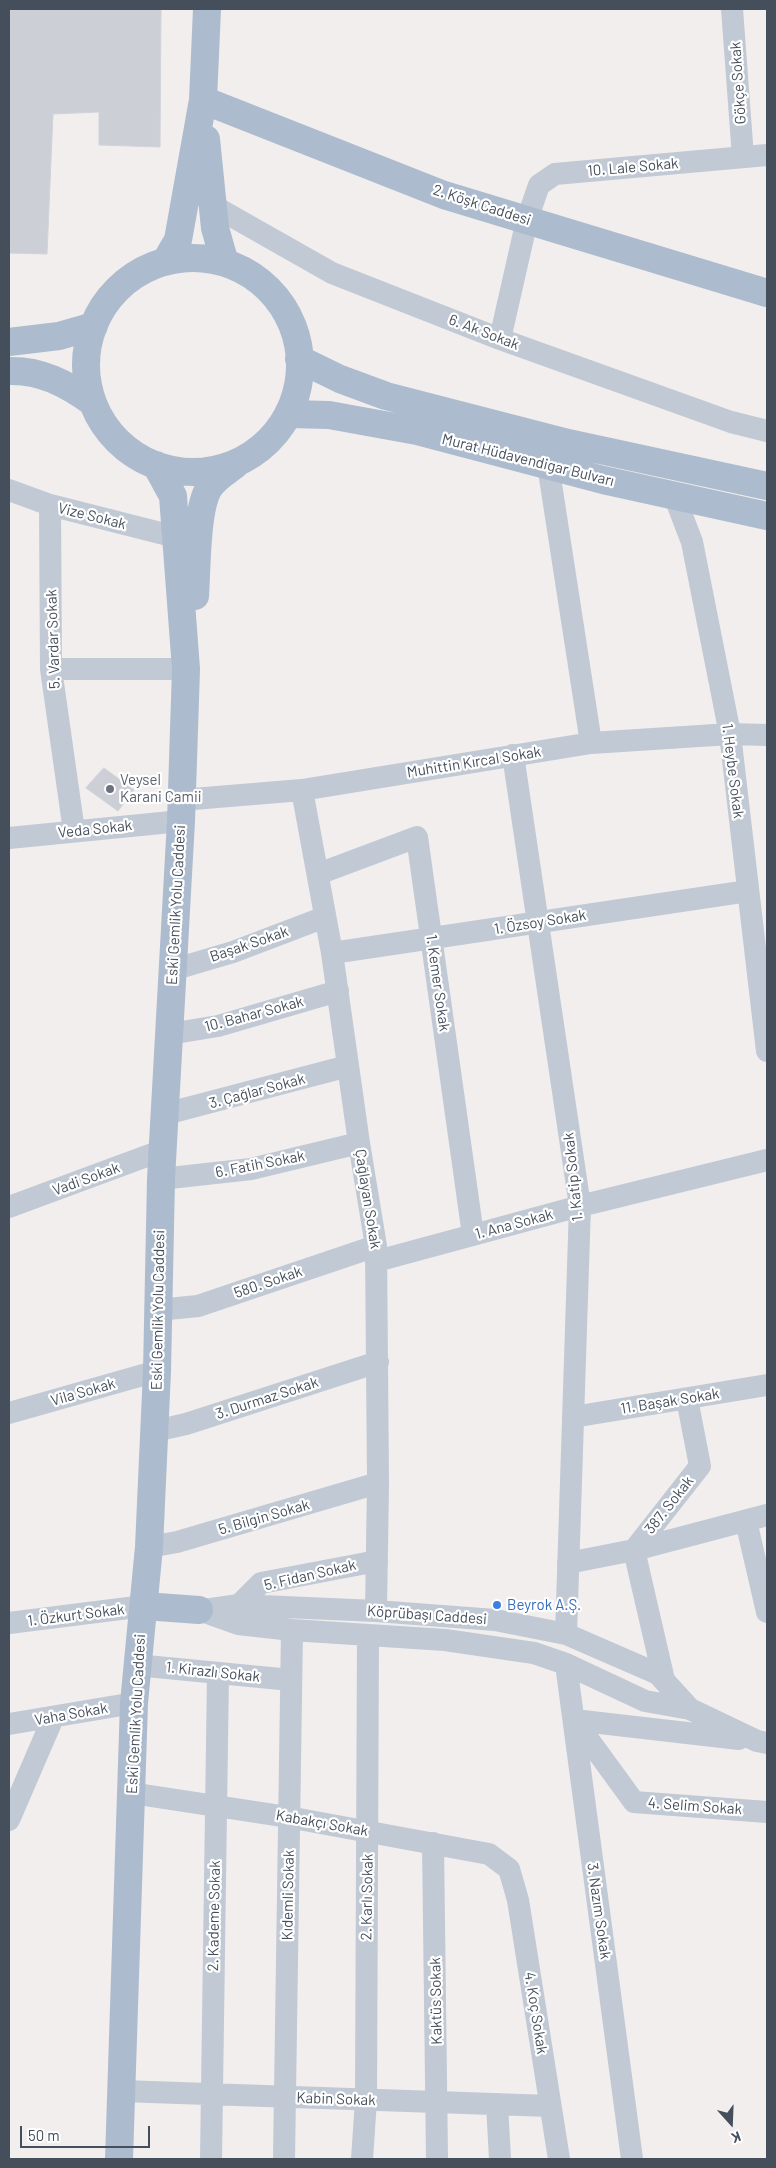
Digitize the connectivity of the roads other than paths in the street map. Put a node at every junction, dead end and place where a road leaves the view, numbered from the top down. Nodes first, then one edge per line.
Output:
1 (207, 9) edge
2 (732, 9) edge
3 (203, 100) junction
4 (767, 155) edge
5 (743, 157) junction
6 (212, 205) junction
7 (527, 220) junction
8 (165, 262) junction
9 (225, 263) junction
10 (767, 293) edge
11 (94, 326) junction
12 (500, 339) junction
13 (9, 342) edge
14 (299, 359) junction
15 (9, 371) edge
16 (92, 402) junction
17 (288, 414) junction
18 (767, 431) edge
19 (246, 458) junction
20 (156, 465) junction
21 (548, 465) junction
22 (767, 486) edge
23 (9, 490) edge
24 (674, 496) junction
25 (50, 505) junction
26 (767, 516) edge
27 (176, 537) junction
28 (51, 669) junction
29 (186, 669) junction
30 (730, 734) junction
31 (767, 735) edge
32 (591, 744) junction
33 (513, 755) junction
34 (302, 790) junction
35 (181, 810) junction
36 (74, 831) junction
37 (9, 838) edge
38 (318, 874) junction
39 (748, 891) junction
40 (325, 917) junction
41 (538, 923) junction
42 (431, 939) junction
43 (332, 954) junction
44 (172, 970) junction
45 (338, 991) junction
46 (169, 1034) junction
47 (767, 1051) edge
48 (348, 1066) junction
49 (165, 1114) junction
50 (359, 1143) junction
51 (163, 1150) junction
52 (767, 1160) edge
53 (161, 1179) junction
54 (580, 1206) junction
55 (9, 1207) edge
56 (473, 1235) junction
57 (377, 1253) junction
58 (158, 1310) junction
59 (378, 1362) junction
60 (157, 1371) junction
61 (767, 1385) edge
62 (687, 1399) junction
63 (9, 1413) edge
64 (573, 1417) junction
65 (155, 1431) junction
66 (378, 1483) junction
67 (767, 1515) edge
68 (746, 1521) junction
69 (149, 1548) junction
70 (634, 1550) junction
71 (377, 1561) junction
72 (568, 1563) junction
73 (144, 1606) junction
74 (199, 1610) joint
75 (376, 1611) junction
76 (767, 1612) edge
77 (239, 1614) junction
78 (9, 1623) edge
79 (292, 1630) junction
80 (566, 1634) junction
81 (368, 1635) junction
82 (566, 1664) junction
83 (136, 1665) junction
84 (218, 1673) junction
85 (291, 1680) junction
86 (664, 1680) junction
87 (134, 1703) junction
88 (690, 1708) junction
89 (53, 1718) junction
90 (574, 1720) junction
91 (9, 1724) edge
92 (762, 1742) edge
93 (130, 1793) junction
94 (216, 1806) junction
95 (767, 1812) edge
96 (288, 1817) junction
97 (9, 1820) edge
98 (368, 1831) junction
99 (433, 1843) junction
100 (509, 1868) joint
101 (122, 2092) junction
102 (212, 2095) junction
103 (286, 2098) junction
104 (366, 2100) junction
105 (438, 2102) junction
106 (497, 2104) junction
107 (550, 2106) junction
108 (119, 2159) edge
109 (211, 2159) edge
110 (284, 2159) edge
111 (362, 2159) edge
112 (437, 2159) edge
113 (500, 2159) edge
114 (559, 2159) edge
115 (632, 2159) edge

1 - 3 main road
2 - 5 street, Gökçe Sokak
3 - 6 main road
3 - 7 main road, 2. Köşk Caddesi
3 - 8 main road
4 - 5 street, 10. Lale Sokak
5 - 7 street, 10. Lale Sokak
6 - 9 main road
6 - 12 street, 6. Ak Sokak
7 - 10 main road, 2. Köşk Caddesi
7 - 12 street, 10. Lale Sokak
8 - 9 main road
8 - 11 main road
9 - 14 main road
11 - 13 main road
11 - 16 main road
12 - 18 street, 6. Ak Sokak
14 - 17 main road
14 - 22 main road, Murat Hüdavendigar Bulvarı
15 - 16 main road
16 - 20 main road
17 - 19 main road
17 - 21 main road, Murat Hüdavendigar Bulvarı
19 - 20 main road
19 - 29 main road
20 - 27 main road, Eski Gemlik Yolu Caddesi
21 - 24 main road, Murat Hüdavendigar Bulvarı
21 - 32 street
23 - 25 street, Vize Sokak
24 - 26 main road, Murat Hüdavendigar Bulvarı
24 - 30 street, 1. Heybe Sokak
25 - 27 street, Vize Sokak
25 - 28 street, 5. Vardar Sokak
27 - 29 main road, Eski Gemlik Yolu Caddesi
28 - 29 street
28 - 36 street, 5. Vardar Sokak
29 - 35 main road, Eski Gemlik Yolu Caddesi
30 - 31 street, Muhittin Kırcal Sokak
30 - 32 street, Muhittin Kırcal Sokak
30 - 39 street, 1. Heybe Sokak
32 - 33 street, Muhittin Kırcal Sokak
33 - 34 street, Muhittin Kırcal Sokak
33 - 41 street, 1. Katip Sokak
34 - 35 street, Muhittin Kırcal Sokak
34 - 38 street, Çağlayan Sokak
35 - 36 street, Veda Sokak
35 - 44 main road, Eski Gemlik Yolu Caddesi
36 - 37 street, Veda Sokak
38 - 40 street, Çağlayan Sokak
38 - 42 street, 1. Kemer Sokak
39 - 41 street, 1. Özsoy Sokak
39 - 47 street, 1. Heybe Sokak
40 - 43 street, Çağlayan Sokak
40 - 44 street, Başak Sokak
41 - 42 street, 1. Özsoy Sokak
41 - 54 street, 1. Katip Sokak
42 - 43 street, 1. Özsoy Sokak
42 - 56 street, 1. Kemer Sokak
43 - 45 street, Çağlayan Sokak
44 - 46 main road, Eski Gemlik Yolu Caddesi
45 - 46 street, 10. Bahar Sokak
45 - 48 street, Çağlayan Sokak
46 - 49 main road, Eski Gemlik Yolu Caddesi
48 - 49 street, 3. Çağlar Sokak
48 - 50 street, Çağlayan Sokak
49 - 51 main road, Eski Gemlik Yolu Caddesi
50 - 53 street, 6. Fatih Sokak
50 - 57 street, Çağlayan Sokak
51 - 53 main road, Eski Gemlik Yolu Caddesi
51 - 55 street, Vadi Sokak
52 - 54 street, 1. Ana Sokak
53 - 58 main road, Eski Gemlik Yolu Caddesi
54 - 56 street, 1. Ana Sokak
54 - 64 street, 1. Katip Sokak
56 - 57 street, 1. Ana Sokak
57 - 58 street, 580. Sokak
57 - 59 street, Çağlayan Sokak
58 - 60 main road, Eski Gemlik Yolu Caddesi
59 - 65 street, 3. Durmaz Sokak
59 - 66 street, Çağlayan Sokak
60 - 63 street, Vila Sokak
60 - 65 main road, Eski Gemlik Yolu Caddesi
61 - 62 street, 11. Başak Sokak
62 - 64 street, 11. Başak Sokak
62 - 70 street, 387. Sokak
64 - 72 street, 1. Katip Sokak
65 - 69 main road, Eski Gemlik Yolu Caddesi
66 - 69 street, 5. Bilgin Sokak
66 - 71 street, Çağlayan Sokak
67 - 68 street
68 - 70 street
68 - 76 street
69 - 73 main road, Eski Gemlik Yolu Caddesi
70 - 72 street
70 - 86 street
71 - 75 street, Çağlayan Sokak
71 - 77 street, 5. Fidan Sokak
72 - 80 street, 1. Katip Sokak
73 - 74 main road, Köprübaşı Caddesi
73 - 78 street, 1. Özkurt Sokak
73 - 83 main road, Eski Gemlik Yolu Caddesi
74 - 77 street, Köprübaşı Caddesi
75 - 77 street, Köprübaşı Caddesi
75 - 80 street, Köprübaşı Caddesi
77 - 79 street, Köprübaşı Caddesi
79 - 81 street, Köprübaşı Caddesi
79 - 85 street, Kıdemli Sokak
80 - 86 street, Köprübaşı Caddesi
81 - 82 street, Köprübaşı Caddesi
81 - 98 street, 2. Karlı Sokak
82 - 88 street, Köprübaşı Caddesi
82 - 90 street, 3. Nazım Sokak
83 - 84 street, 1. Kirazlı Sokak
83 - 87 main road, Eski Gemlik Yolu Caddesi
84 - 85 street, 1. Kirazlı Sokak
84 - 94 street, 2. Kademe Sokak
85 - 96 street, Kıdemli Sokak
86 - 88 street, Köprübaşı Caddesi
87 - 89 street, Vaha Sokak
87 - 93 main road, Eski Gemlik Yolu Caddesi
88 - 92 street, Köprübaşı Caddesi
89 - 91 street, Vaha Sokak
89 - 97 street
90 - 92 street
90 - 95 street, 4. Selim Sokak
90 - 115 street, 3. Nazım Sokak
93 - 94 street, Kabakçı Sokak
93 - 101 main road, Eski Gemlik Yolu Caddesi
94 - 96 street, Kabakçı Sokak
94 - 102 street, 2. Kademe Sokak
96 - 98 street, Kabakçı Sokak
96 - 103 street, Kıdemli Sokak
98 - 99 street, Kabakçı Sokak
98 - 104 street, 2. Karlı Sokak
99 - 100 street, Kabakçı Sokak
99 - 105 street, Kaktüs Sokak
100 - 107 street, 4. Koç Sokak
101 - 102 street, Kabin Sokak
101 - 108 main road, Eski Gemlik Yolu Caddesi
102 - 103 street, Kabin Sokak
102 - 109 street, 2. Kademe Sokak
103 - 104 street, Kabin Sokak
103 - 110 street, Kıdemli Sokak
104 - 105 street, Kabin Sokak
104 - 111 street, 2. Karlı Sokak
105 - 106 street, Kabin Sokak
105 - 112 street, Kaktüs Sokak
106 - 107 street, Kabin Sokak
106 - 113 street
107 - 114 street, 4. Koç Sokak

